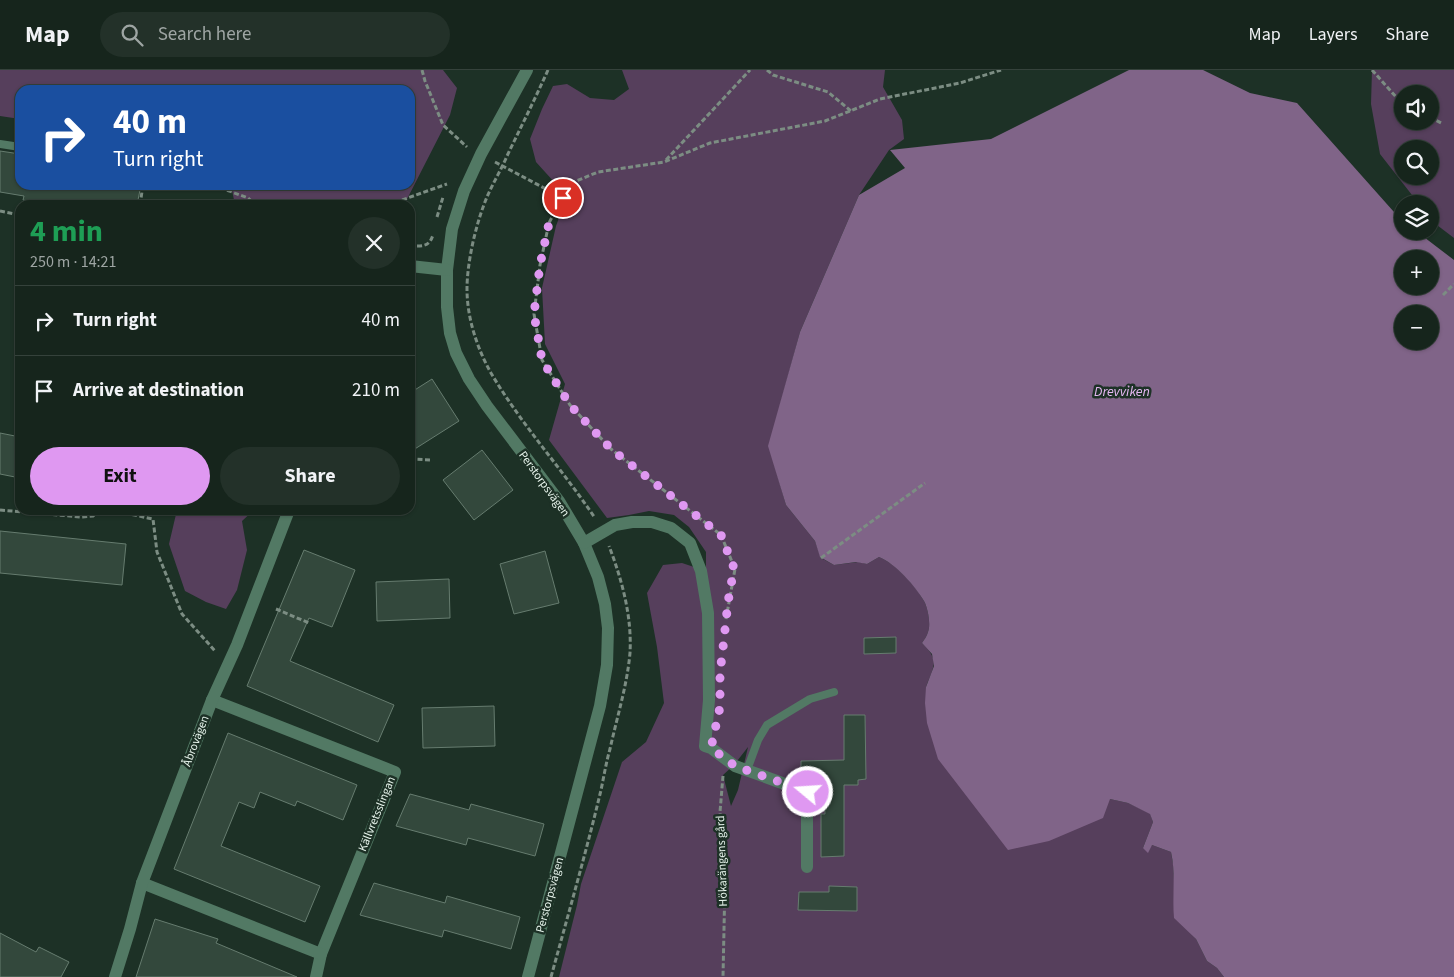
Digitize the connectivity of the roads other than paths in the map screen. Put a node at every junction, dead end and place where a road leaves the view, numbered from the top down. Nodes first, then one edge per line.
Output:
1 (527, 70) edge
2 (0, 144) edge
3 (15, 146) edge
4 (415, 267) edge
5 (447, 270) junction
6 (287, 515) edge
7 (584, 543) junction
8 (834, 692) dead end
9 (212, 700) junction
10 (746, 770) junction
11 (807, 867) dead end
12 (142, 883) junction
13 (321, 954) junction
14 (115, 977) edge
15 (316, 977) edge
16 (528, 977) edge

1 - 5 street, Perstorpsvägen
2 - 3 lane
4 - 5 street
5 - 7 street, Perstorpsvägen
6 - 9 street, Åbrovägen
7 - 10 street
7 - 16 street, Perstorpsvägen
8 - 10 lane
9 - 12 street, Åbrovägen
9 - 13 street, Källvretsslingan
10 - 11 street
12 - 13 street
12 - 14 street, Åbrovägen
13 - 15 street, Källvretsslingan

